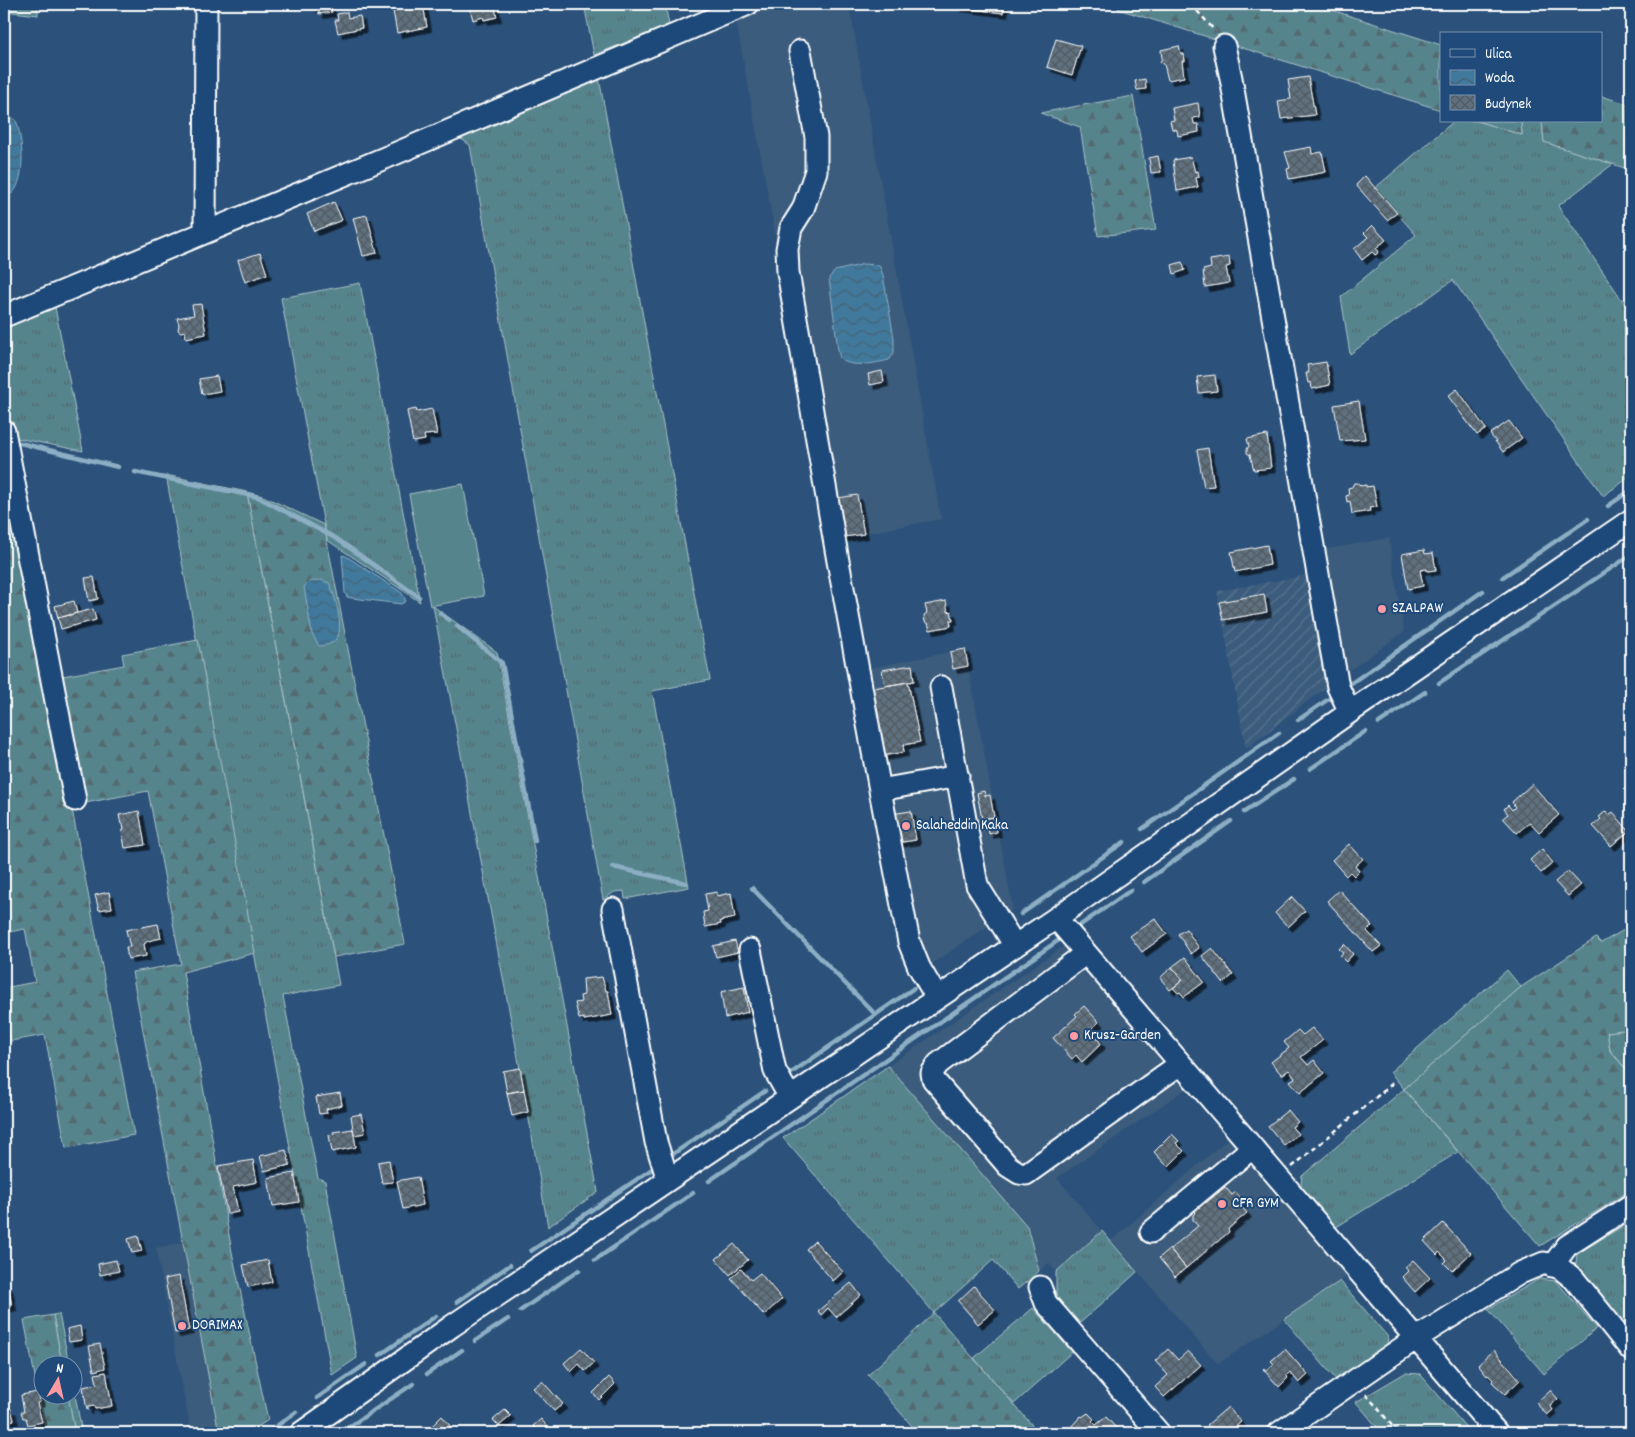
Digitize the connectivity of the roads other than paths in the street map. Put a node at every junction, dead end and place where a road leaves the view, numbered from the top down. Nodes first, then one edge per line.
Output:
1 (206, 4) edge
2 (748, 4) edge
3 (1224, 46) road end
4 (800, 51) dead end
5 (205, 231) junction
6 (4, 316) edge
7 (4, 432) edge
8 (1630, 522) edge
9 (941, 687) dead end
10 (1350, 712) junction
11 (958, 776) junction
12 (880, 790) junction
13 (75, 800) dead end
14 (613, 909) dead end
15 (1056, 918) junction
16 (1015, 946) junction
17 (750, 950) dead end
18 (1086, 953) junction
19 (937, 998) junction
20 (1180, 1064) junction
21 (792, 1096) junction
22 (1252, 1148) junction
23 (668, 1180) junction
24 (1631, 1206) edge
25 (1151, 1232) dead end
26 (1552, 1266) junction
27 (1040, 1287) dead end
28 (1415, 1339) junction
29 (1631, 1350) edge
30 (301, 1433) edge
31 (1159, 1433) edge
32 (1279, 1433) edge
33 (1497, 1433) edge

1 - 5 street
2 - 5 street
3 - 10 street
4 - 12 street
5 - 6 street
7 - 13 street
8 - 10 street
9 - 11 street
10 - 15 street
11 - 12 street
11 - 16 street
12 - 19 street
14 - 23 street
15 - 16 street
15 - 18 street
16 - 19 street
17 - 21 street
18 - 20 street
18 - 20 street
19 - 21 street
20 - 22 street
21 - 23 street
22 - 25 street
22 - 28 street
23 - 30 street
24 - 26 street
26 - 28 street
26 - 29 street
27 - 31 street
28 - 32 street
28 - 33 street

